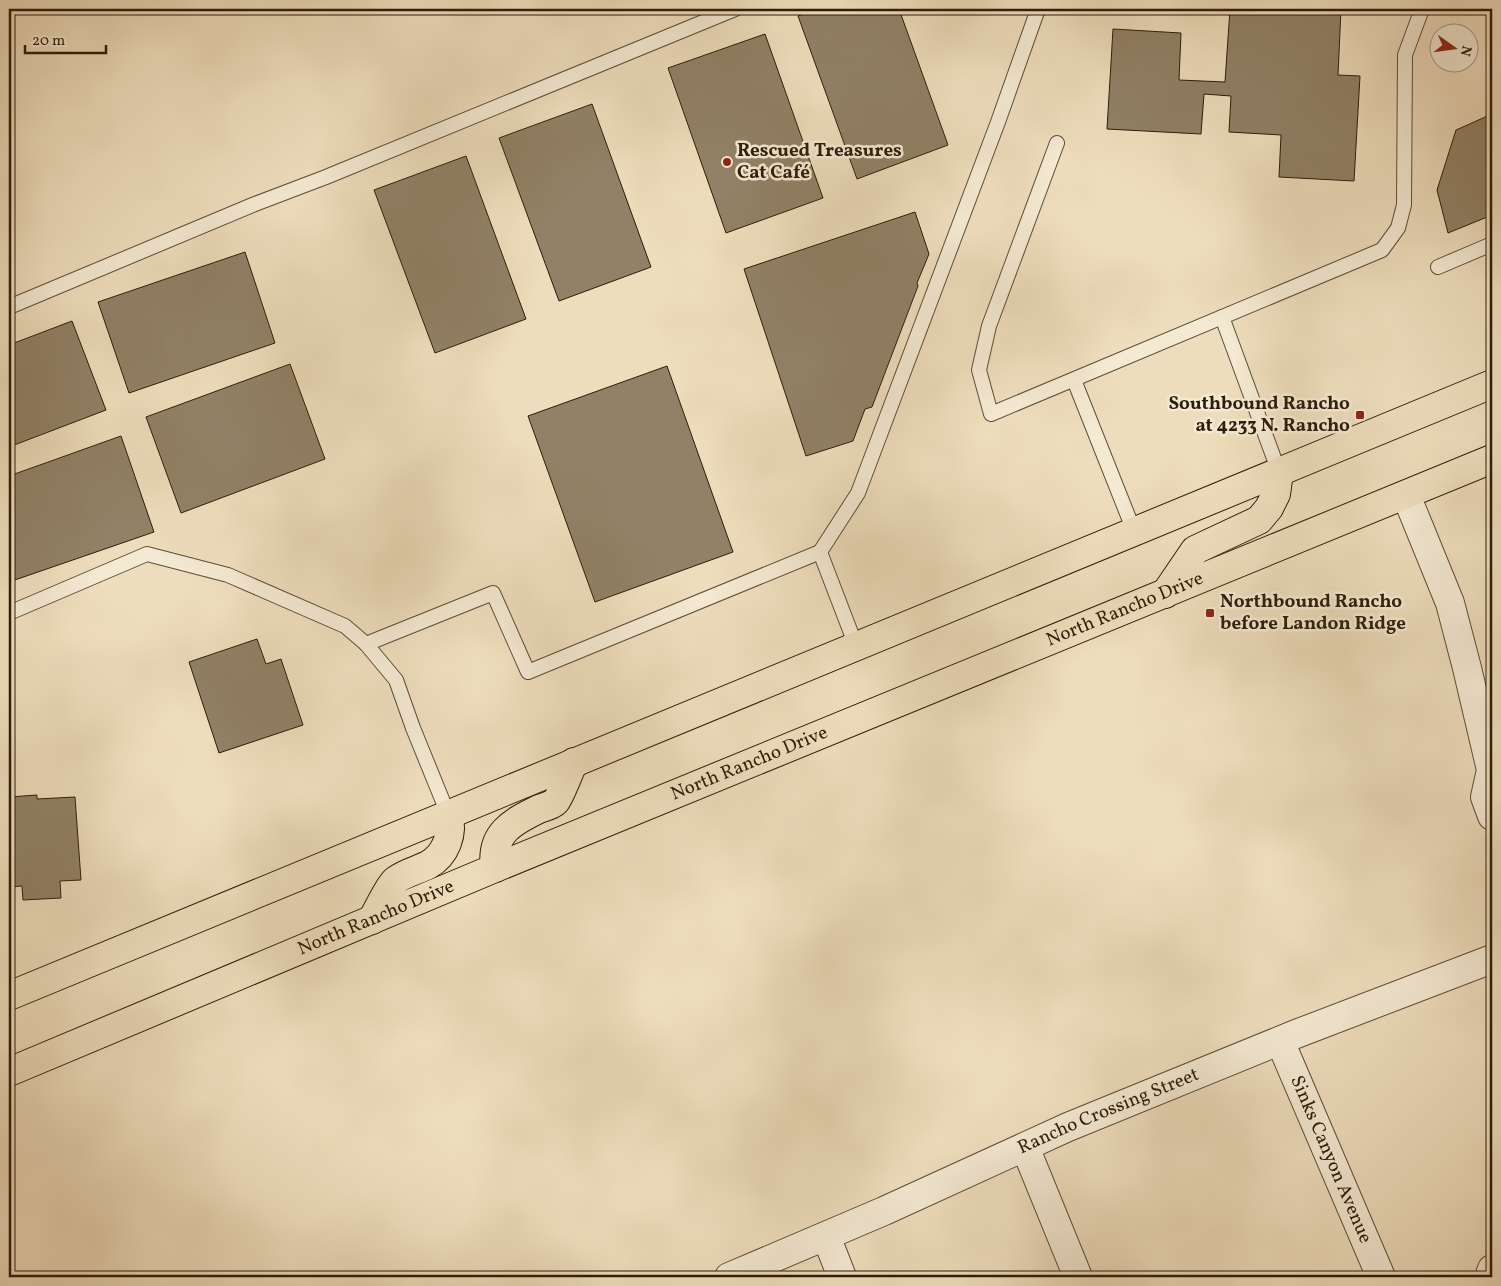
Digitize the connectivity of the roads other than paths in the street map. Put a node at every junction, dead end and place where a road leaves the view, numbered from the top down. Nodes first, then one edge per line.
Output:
1 (735, 9) edge
2 (1038, 9) edge
3 (1422, 9) edge
4 (1057, 143) dead end
5 (1492, 244) edge
6 (1438, 267) dead end
7 (9, 307) edge
8 (1222, 317) junction
9 (1074, 380) junction
10 (1492, 384) edge
11 (1492, 459) edge
12 (1279, 472) junction
13 (1406, 494) junction
14 (1134, 531) junction
15 (820, 552) junction
16 (1165, 594) junction
17 (9, 613) edge
18 (366, 644) junction
19 (856, 646) junction
20 (574, 762) junction
21 (1492, 770) edge
22 (448, 814) junction
23 (1492, 816) edge
24 (496, 868) junction
25 (372, 920) junction
26 (1492, 959) edge
27 (9, 996) edge
28 (1280, 1041) junction
29 (9, 1072) edge
30 (1025, 1146) junction
31 (826, 1236) junction
32 (1492, 1269) edge
33 (729, 1277) edge
34 (842, 1277) edge
35 (1078, 1277) edge
36 (1381, 1277) edge
37 (1489, 1277) edge

1 - 7 lane
2 - 15 lane
3 - 8 lane
4 - 9 lane
5 - 6 lane
8 - 9 lane
8 - 12 lane
9 - 14 lane
10 - 12 main road
11 - 13 main road, North Rancho Drive
12 - 14 main road
12 - 16 main road
13 - 16 main road, North Rancho Drive
13 - 21 street
14 - 19 main road
15 - 18 lane
15 - 19 lane
16 - 24 main road, North Rancho Drive
17 - 18 lane
18 - 22 lane
19 - 20 main road
20 - 22 main road
20 - 24 main road
21 - 23 street
22 - 25 main road
22 - 27 main road
24 - 25 main road, North Rancho Drive
25 - 29 main road, North Rancho Drive
26 - 28 street, Rancho Crossing Street
28 - 30 street, Rancho Crossing Street
28 - 36 street, Sinks Canyon Avenue
30 - 31 street, Rancho Crossing Street
30 - 35 street
31 - 33 street, Rancho Crossing Street
31 - 34 street
32 - 37 street

